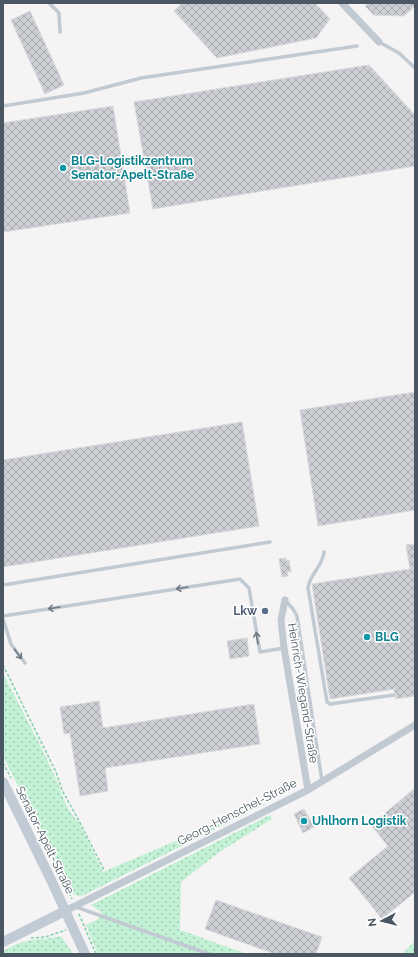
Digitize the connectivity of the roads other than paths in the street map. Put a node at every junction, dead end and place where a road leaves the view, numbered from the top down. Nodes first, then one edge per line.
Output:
1 (49, 3) edge
2 (344, 4) edge
3 (60, 32) dead end
4 (379, 42) joint
5 (357, 46) dead end
6 (415, 68) edge
7 (3, 106) edge
8 (270, 542) dead end
9 (324, 552) dead end
10 (3, 585) edge
11 (285, 600) joint
12 (3, 616) edge
13 (3, 619) edge
14 (284, 648) junction
15 (25, 663) dead end
16 (394, 695) dead end
17 (415, 725) edge
18 (322, 781) junction
19 (3, 782) edge
20 (308, 790) junction
21 (76, 906) junction
22 (65, 911) junction
23 (3, 942) edge
24 (85, 954) edge
25 (209, 954) edge

1 - 3 lane
2 - 4 street
4 - 6 lane
5 - 7 lane
8 - 10 lane
9 - 16 lane
11 - 14 street, Heinrich-Wiegand-Straße
11 - 18 lane
14 -> 12 lane
13 -> 15 lane
14 - 20 street, Heinrich-Wiegand-Straße
17 - 18 street, Georg-Henschel-Straße
18 - 20 street, Georg-Henschel-Straße
19 - 22 street, Senator-Apelt-Straße
20 - 21 street, Georg-Henschel-Straße
21 - 22 street, Georg-Henschel-Straße
21 - 25 lane
22 - 23 street, Senator-Apelt-Straße
22 - 24 street

